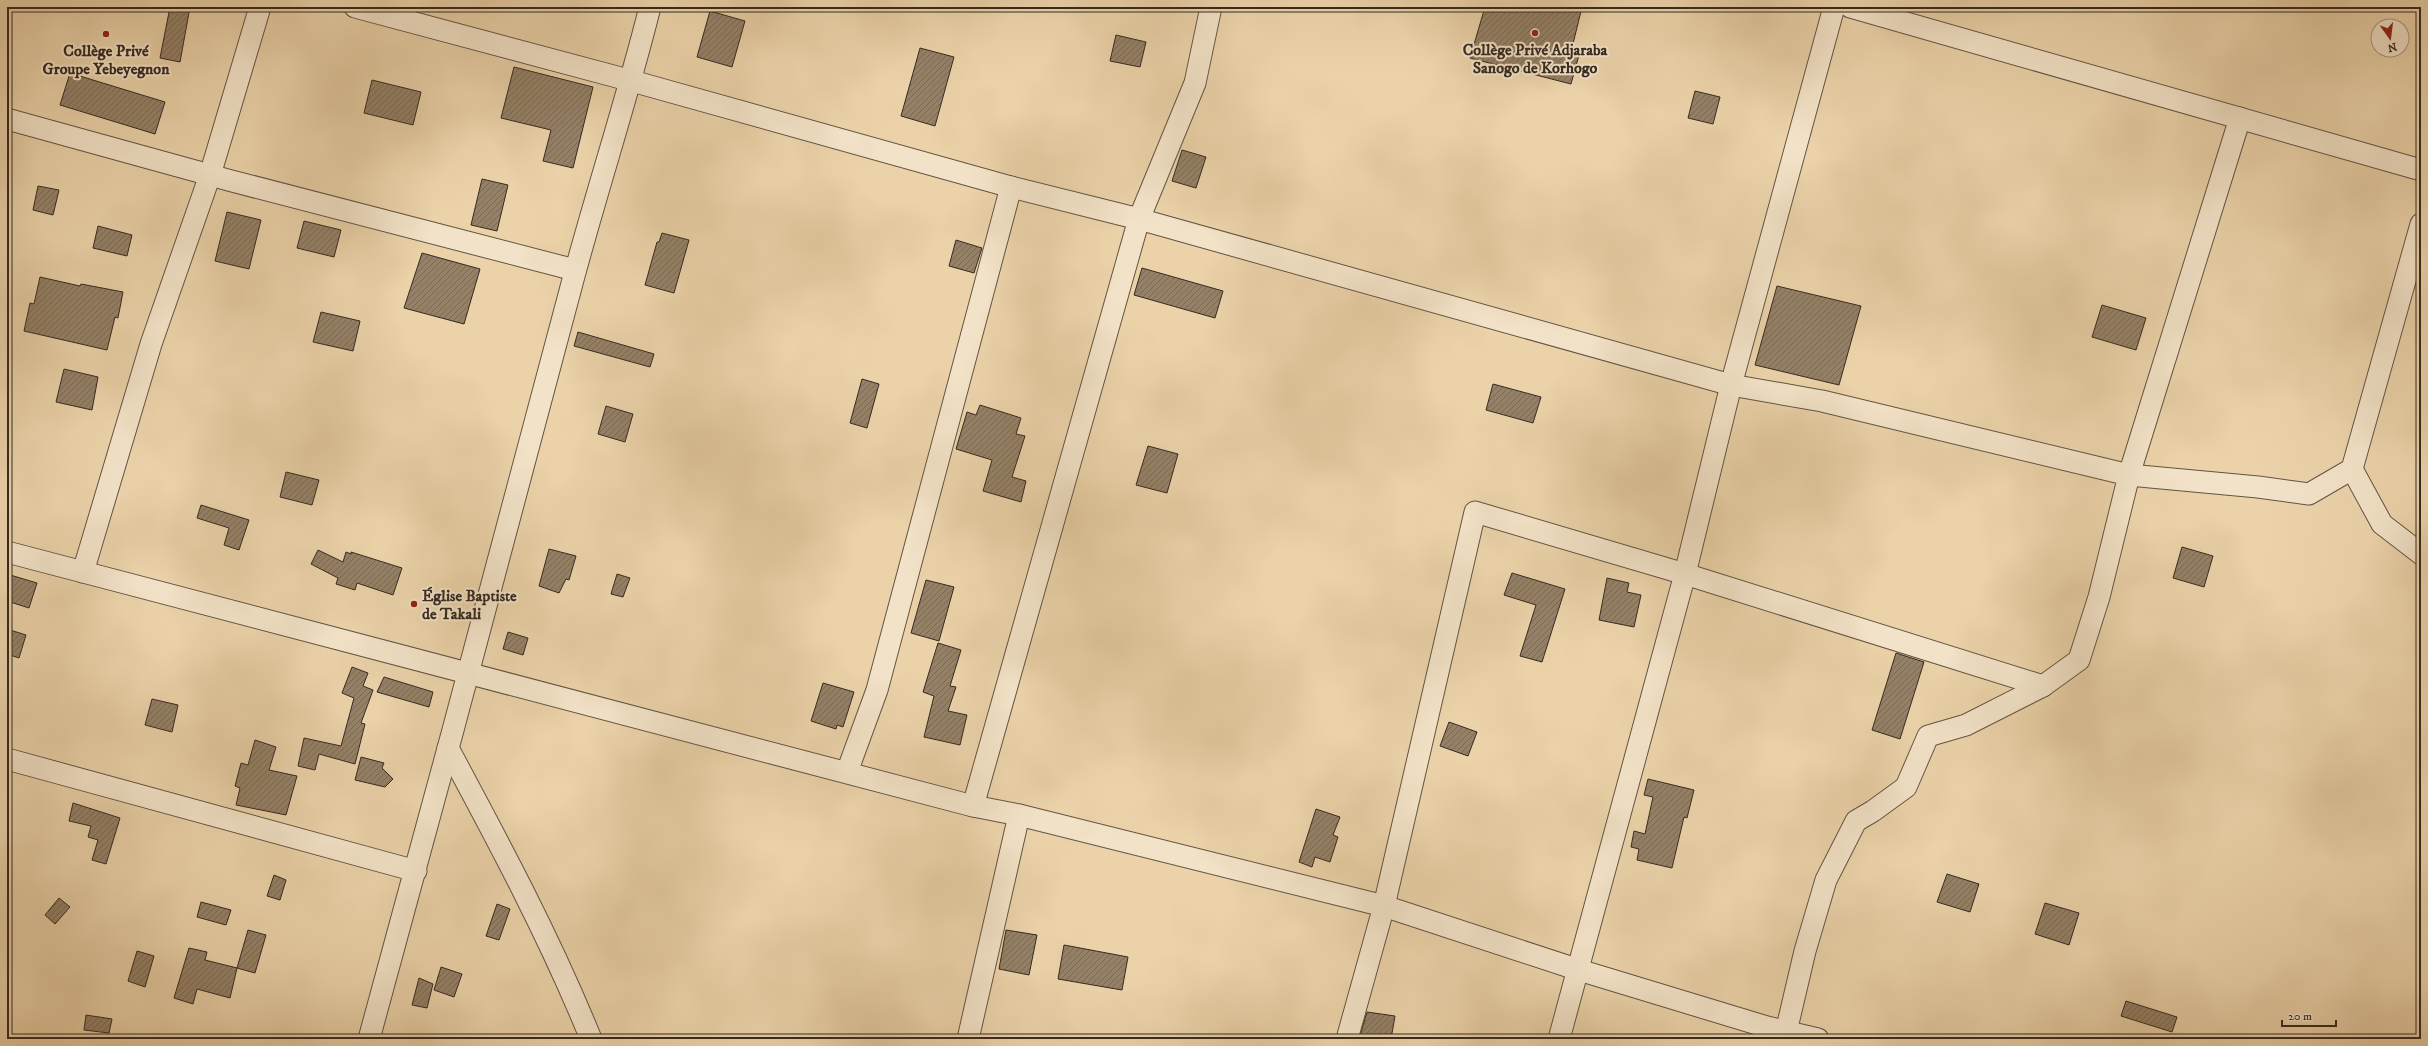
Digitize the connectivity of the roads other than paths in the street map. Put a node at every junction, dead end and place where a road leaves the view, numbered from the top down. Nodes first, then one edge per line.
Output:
1 (260, 7) edge
2 (355, 7) edge
3 (650, 7) edge
4 (1211, 7) edge
5 (1834, 7) edge
6 (1850, 7) edge
7 (632, 81) junction
8 (2240, 118) junction
9 (7, 119) edge
10 (2421, 170) edge
11 (210, 175) junction
12 (1011, 187) junction
13 (1139, 219) junction
14 (2421, 224) edge
15 (575, 270) junction
16 (1731, 385) junction
17 (2352, 470) junction
18 (2129, 475) junction
19 (7, 552) edge
20 (2421, 554) edge
21 (83, 572) junction
22 (1685, 574) junction
23 (467, 673) junction
24 (2043, 686) junction
25 (448, 748) junction
26 (7, 759) edge
27 (847, 772) junction
28 (973, 806) junction
29 (1019, 815) junction
30 (416, 871) junction
31 (1384, 906) junction
32 (1579, 970) junction
33 (1772, 1033) edge
34 (369, 1039) edge
35 (591, 1039) edge
36 (968, 1039) edge
37 (1347, 1039) edge
38 (1559, 1039) edge
39 (1818, 1039) edge

1 - 11 street
2 - 7 street
3 - 7 street
4 - 13 street
5 - 16 street
6 - 8 street
7 - 12 street
7 - 15 street
8 - 10 street
8 - 18 street
9 - 11 street
11 - 15 street
11 - 21 street
12 - 13 street
12 - 27 street
13 - 16 street
13 - 28 street
14 - 17 street
15 - 23 street
16 - 18 street
16 - 22 street
17 - 18 street
17 - 20 street
18 - 24 street
19 - 21 street
21 - 23 street
22 - 24 street
22 - 31 street
22 - 32 street
23 - 25 street
23 - 27 street
24 - 33 street
25 - 30 street
25 - 35 street
26 - 30 street
27 - 28 street
28 - 29 street
29 - 31 street
29 - 36 street
30 - 34 street
31 - 32 street
31 - 37 street
32 - 33 street
32 - 38 street
33 - 39 street

